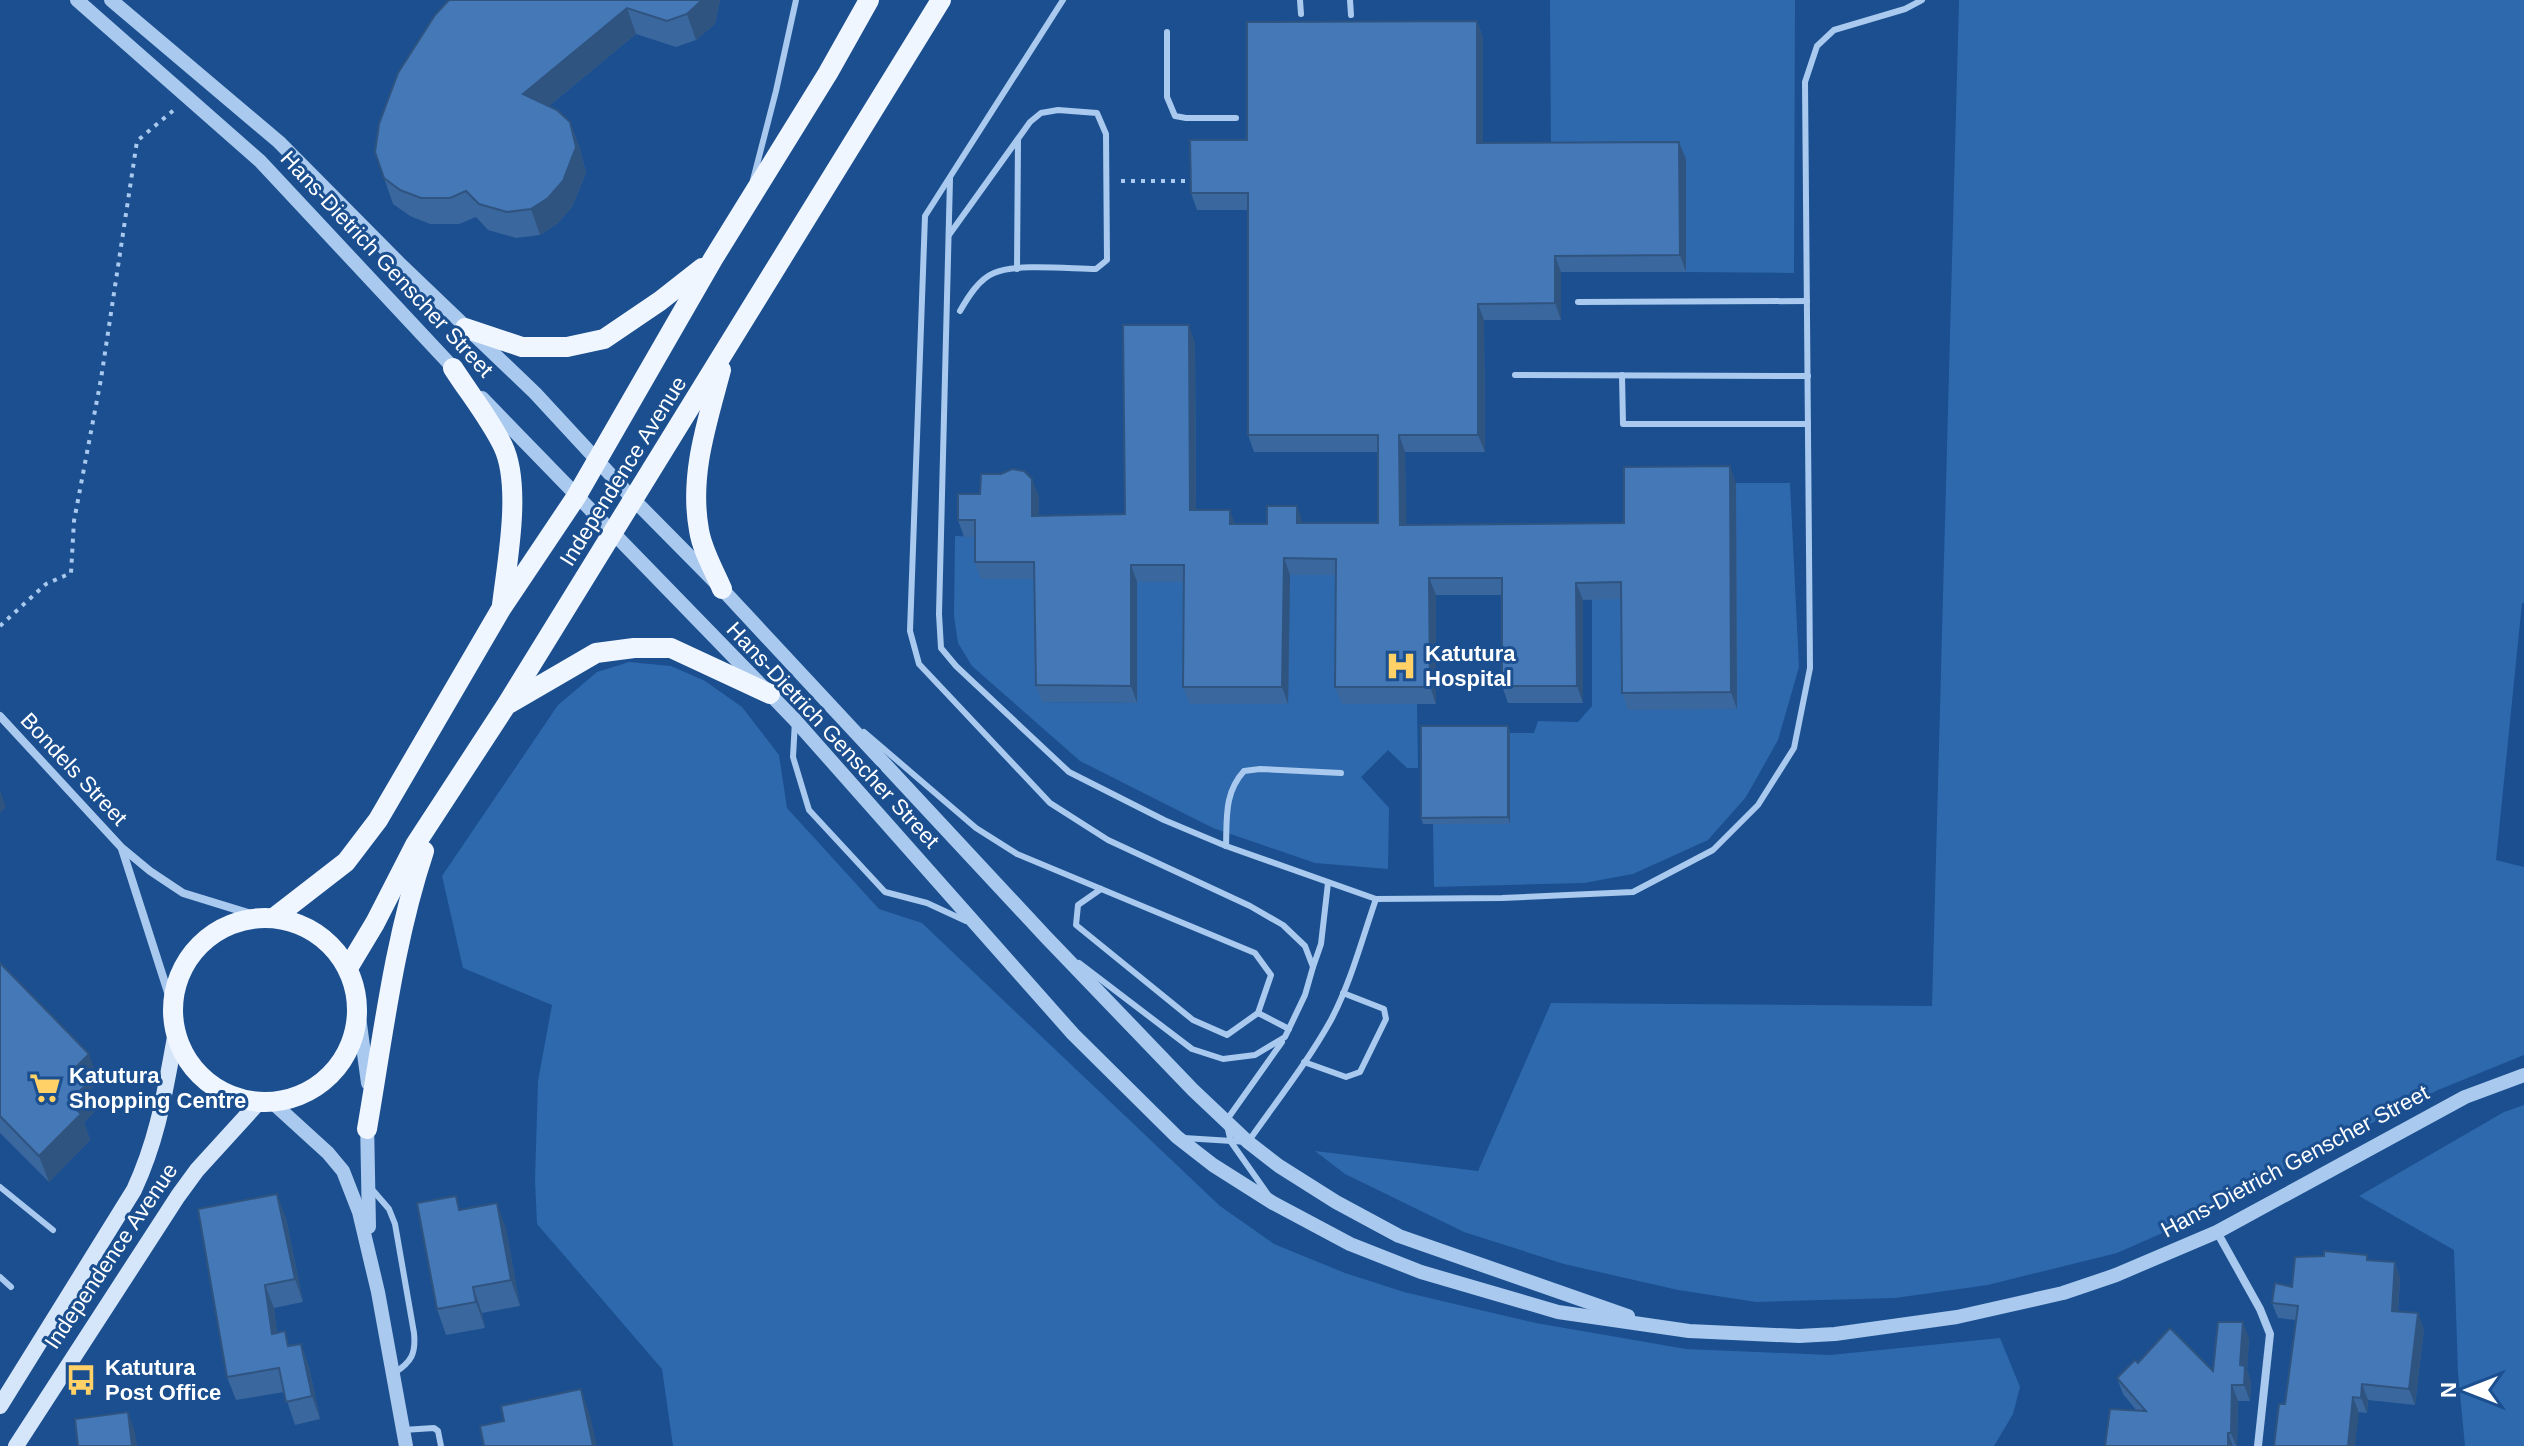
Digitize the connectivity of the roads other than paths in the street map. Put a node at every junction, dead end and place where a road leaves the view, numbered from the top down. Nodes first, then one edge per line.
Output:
1 (111, 0) edge
2 (796, 0) edge
3 (869, 0) edge
4 (941, 0) edge
5 (1063, 0) edge
6 (1300, 0) edge
7 (1350, 0) edge
8 (1922, 0) edge
9 (79, 1) edge
10 (1301, 14) dead end
11 (1351, 15) dead end
12 (1167, 32) dead end
13 (1236, 118) dead end
14 (1018, 140) junction
15 (950, 179) junction
16 (747, 203) junction
17 (949, 235) junction
18 (713, 259) junction
19 (1017, 269) junction
20 (1807, 301) junction
21 (1578, 302) dead end
22 (960, 311) dead end
23 (465, 328) junction
24 (726, 351) junction
25 (453, 368) junction
26 (1515, 375) dead end
27 (1622, 375) junction
28 (1808, 376) junction
29 (1808, 424) junction
30 (597, 459) junction
31 (576, 497) junction
32 (633, 499) junction
33 (611, 533) junction
34 (722, 589) junction
35 (501, 609) junction
36 (816, 691) junction
37 (770, 694) junction
38 (507, 704) junction
39 (0, 716) edge
40 (795, 720) junction
41 (1341, 773) dead end
42 (436, 813) junction
43 (1226, 846) junction
44 (121, 847) junction
45 (1328, 883) junction
46 (1101, 889) junction
47 (1376, 899) junction
48 (268, 917) junction
49 (982, 931) junction
50 (1045, 936) junction
51 (1313, 967) junction
52 (348, 968) junction
53 (1343, 993) junction
54 (357, 1002) junction
55 (173, 1008) junction
56 (1258, 1013) junction
57 (1289, 1029) junction
58 (176, 1032) junction
59 (1285, 1037) junction
60 (1304, 1062) junction
61 (2524, 1075) edge
62 (266, 1102) junction
63 (1226, 1121) junction
64 (367, 1129) junction
65 (1177, 1137) junction
66 (1231, 1142) junction
67 (1248, 1142) junction
68 (368, 1185) junction
69 (0, 1187) edge
70 (1273, 1203) junction
71 (53, 1230) dead end
72 (2217, 1232) junction
73 (370, 1256) junction
74 (0, 1277) edge
75 (11, 1287) dead end
76 (1659, 1327) junction
77 (393, 1374) junction
78 (0, 1406) edge
79 (403, 1430) junction
80 (16, 1446) edge
81 (406, 1446) edge
82 (441, 1446) edge
83 (2258, 1446) edge

1 - 23 street, Hans-Dietrich Genscher Street
2 - 16 lane
3 - 16 main road, Independence Avenue
4 - 24 main road, Independence Avenue
5 - 15 lane
6 - 10 lane
7 - 11 lane
8 - 20 lane
9 - 25 street, Hans-Dietrich Genscher Street
12 - 13 lane
14 - 17 lane
14 - 19 lane
14 - 19 lane
15 - 17 lane
15 - 51 lane
16 - 18 main road, Independence Avenue
17 - 43 lane
18 - 23 main road
18 - 30 main road, Independence Avenue
19 - 22 lane
20 - 21 lane
20 - 28 lane
23 - 30 street, Hans-Dietrich Genscher Street
24 - 32 main road, Independence Avenue
24 - 34 main road
25 - 31 street, Hans-Dietrich Genscher Street
25 - 35 main road
26 - 27 lane
27 - 28 lane
27 - 29 lane
28 - 29 lane
29 - 47 lane
30 - 31 main road, Independence Avenue
30 - 32 street, Hans-Dietrich Genscher Street
31 - 33 street, Hans-Dietrich Genscher Street
31 - 35 main road, Independence Avenue
32 - 33 main road, Independence Avenue
32 - 34 street, Hans-Dietrich Genscher Street
33 - 37 street, Hans-Dietrich Genscher Street
33 - 38 main road, Independence Avenue
34 - 36 street, Hans-Dietrich Genscher Street
35 - 48 main road, Independence Avenue
36 - 46 lane
36 - 50 street, Hans-Dietrich Genscher Street
37 - 38 main road
37 - 40 street, Hans-Dietrich Genscher Street
38 - 42 main road, Independence Avenue
39 - 44 street, Bondels Street
40 - 49 street, Hans-Dietrich Genscher Street
40 - 49 lane
41 - 43 lane
42 - 52 main road, Independence Avenue
42 - 64 main road
43 - 45 lane
44 - 48 street, Bondels Street
44 - 55 street, Bondels Street
45 - 47 lane
45 - 51 lane
46 - 56 lane
46 - 56 lane
47 - 53 lane
48 - 52 main road
48 - 55 main road, Independence Avenue
49 - 65 street, Hans-Dietrich Genscher Street
50 - 59 lane
50 - 63 street, Hans-Dietrich Genscher Street
51 - 57 lane
52 - 54 main road
53 - 60 lane
53 - 60 lane
54 - 62 main road
54 - 64 street
55 - 58 main road, Independence Avenue
56 - 57 lane
57 - 59 lane
58 - 62 main road, Independence Avenue
58 - 78 main road, Independence Avenue
59 - 63 lane
60 - 67 lane
61 - 72 street, Hans-Dietrich Genscher Street
62 - 73 street
62 - 80 main road, Independence Avenue
63 - 66 lane
63 - 67 street, Hans-Dietrich Genscher Street
64 - 68 street
65 - 66 lane
65 - 70 street, Hans-Dietrich Genscher Street
66 - 67 lane
66 - 70 lane
67 - 76 street, Hans-Dietrich Genscher Street
68 - 73 street
68 - 77 lane
69 - 71 lane
70 - 76 street, Hans-Dietrich Genscher Street
72 - 76 street, Hans-Dietrich Genscher Street
72 - 83 street
73 - 77 street
74 - 75 lane
77 - 79 street
79 - 81 street
79 - 82 lane

